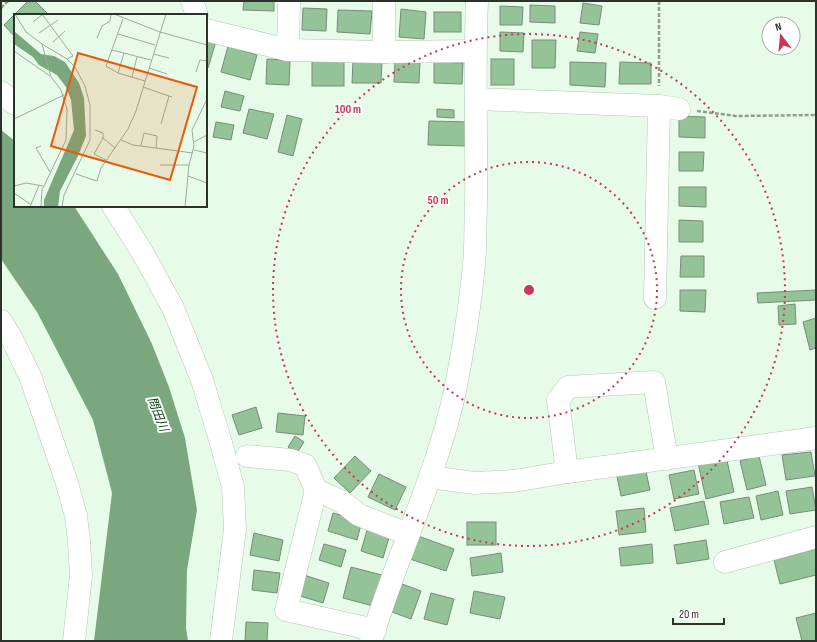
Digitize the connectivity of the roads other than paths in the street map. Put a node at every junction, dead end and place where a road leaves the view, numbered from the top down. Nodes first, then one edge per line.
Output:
1 (192, 1) edge
2 (289, 1) edge
3 (384, 1) edge
4 (477, 1) edge
5 (197, 14) edge
6 (207, 30) edge
7 (288, 50) junction
8 (384, 52) junction
9 (475, 52) junction
10 (1, 92) edge
11 (476, 99) junction
12 (14, 103) edge
13 (114, 207) edge
14 (656, 298) dead end
15 (1, 321) edge
16 (816, 438) edge
17 (247, 456) dead end
18 (667, 459) junction
19 (567, 472) junction
20 (430, 477) junction
21 (316, 490) junction
22 (408, 534) junction
23 (816, 537) edge
24 (725, 562) dead end
25 (373, 636) edge
26 (74, 641) edge
27 (221, 641) edge

1 - 5 street
2 - 7 street
3 - 8 street
4 - 9 street
6 - 7 street
7 - 8 street
8 - 9 street
9 - 11 street
10 - 12 street
11 - 14 street
11 - 20 street
13 - 27 street
15 - 26 street
16 - 18 street
17 - 21 street
18 - 19 street
18 - 19 street
19 - 20 street
20 - 22 street
21 - 22 street
21 - 25 street
22 - 25 street
23 - 24 street

